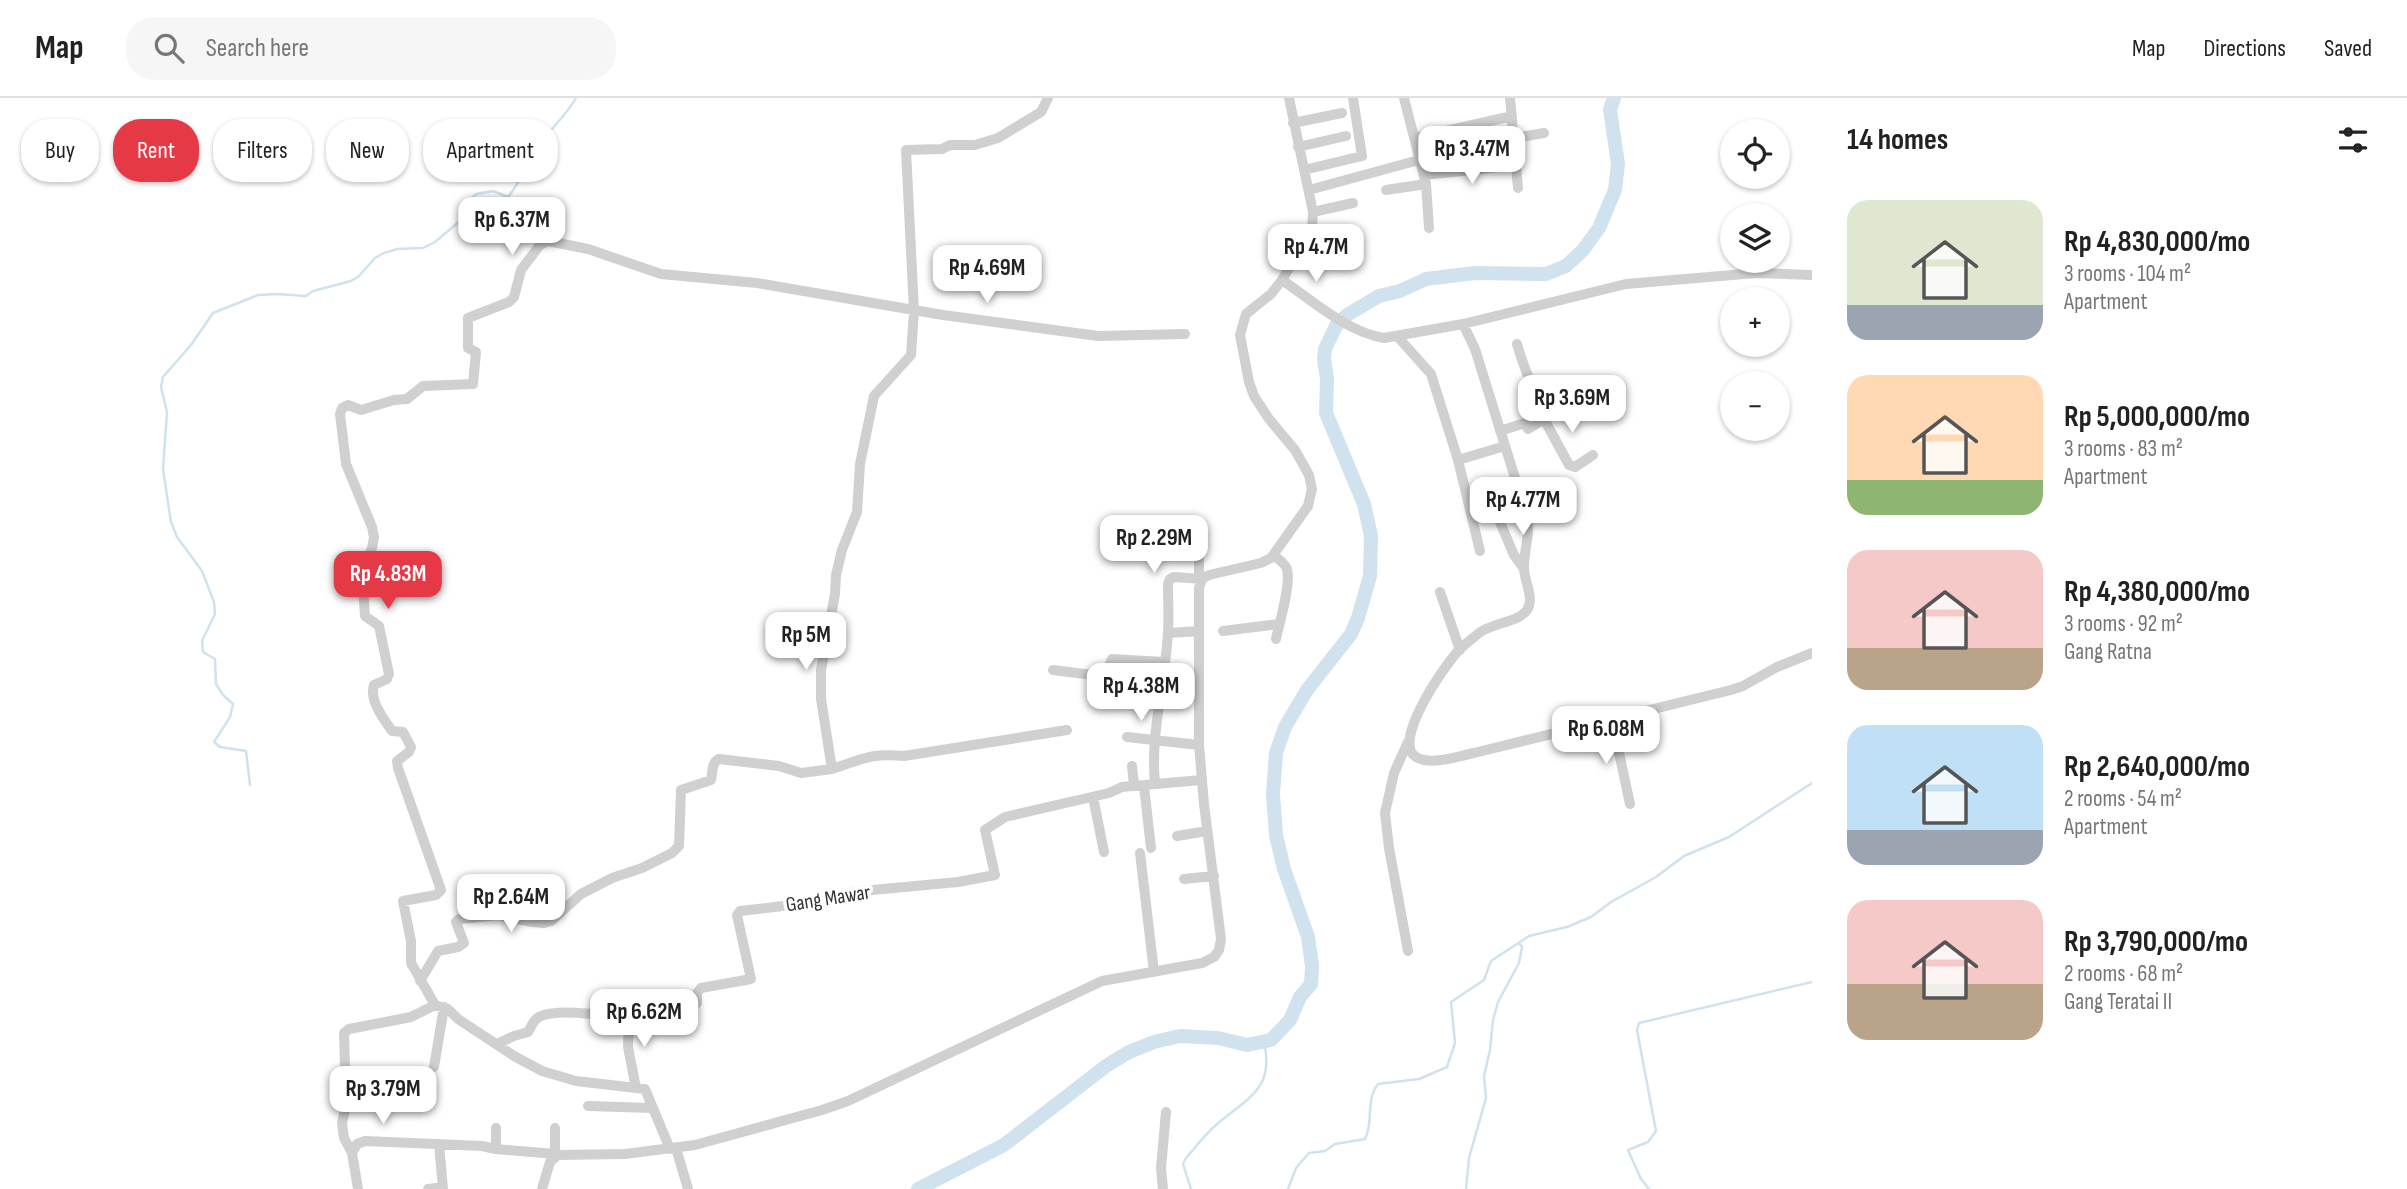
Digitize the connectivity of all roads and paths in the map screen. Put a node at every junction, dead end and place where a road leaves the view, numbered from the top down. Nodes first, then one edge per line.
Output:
1 (1048, 98) edge
2 (1289, 98) edge
3 (1353, 98) edge
4 (1404, 98) edge
5 (1510, 98) edge
6 (1342, 113) dead end
7 (1512, 116) junction
8 (1293, 123) junction
9 (1544, 133) dead end
10 (1346, 136) dead end
11 (1415, 138) junction
12 (1514, 138) junction
13 (1298, 147) junction
14 (1419, 160) junction
15 (1517, 165) junction
16 (1304, 170) junction
17 (1425, 180) junction
18 (1518, 188) dead end
19 (1309, 190) junction
20 (1387, 190) dead end
21 (1353, 203) dead end
22 (1313, 212) junction
23 (1429, 228) dead end
24 (1812, 275) edge
25 (1282, 280) junction
26 (914, 310) junction
27 (1463, 324) junction
28 (1185, 334) dead end
29 (1397, 336) junction
30 (1517, 344) dead end
31 (1566, 407) dead end
32 (1544, 419) junction
33 (1500, 431) junction
34 (1505, 446) junction
35 (1593, 455) dead end
36 (1458, 460) junction
37 (1499, 520) dead end
38 (1199, 545) dead end
39 (1480, 551) dead end
40 (1274, 555) junction
41 (1524, 569) junction
42 (1201, 579) junction
43 (1440, 592) dead end
44 (1279, 624) junction
45 (1199, 631) junction
46 (1223, 631) dead end
47 (1168, 633) junction
48 (1276, 639) dead end
49 (1460, 650) junction
50 (1812, 653) edge
51 (1164, 662) junction
52 (1053, 670) dead end
53 (1612, 720) junction
54 (1067, 730) dead end
55 (1127, 737) dead end
56 (1155, 739) junction
57 (1408, 742) junction
58 (1199, 745) junction
59 (1132, 766) dead end
60 (832, 769) junction
61 (1201, 780) junction
62 (1145, 785) junction
63 (1093, 797) junction
64 (1630, 804) dead end
65 (1207, 831) junction
66 (1177, 836) dead end
67 (1151, 848) dead end
68 (1104, 852) dead end
69 (1140, 853) dead end
70 (1214, 876) junction
71 (1184, 879) dead end
72 (1408, 951) dead end
73 (1154, 972) junction
74 (421, 981) junction
75 (440, 1006) junction
76 (629, 1014) junction
77 (497, 1044) junction
78 (434, 1067) dead end
79 (636, 1088) junction
80 (588, 1105) dead end
81 (652, 1108) junction
82 (1166, 1112) dead end
83 (496, 1128) dead end
84 (555, 1128) dead end
85 (439, 1144) junction
86 (496, 1149) junction
87 (673, 1149) junction
88 (352, 1153) junction
89 (555, 1155) junction
90 (443, 1188) edge
91 (358, 1189) edge
92 (428, 1189) edge
93 (542, 1189) edge
94 (688, 1189) edge
95 (1163, 1189) edge

1 - 26 street
2 - 8 street
3 - 16 street
4 - 11 street
5 - 7 street
6 - 8 street
7 - 11 street
7 - 12 street
8 - 13 street
9 - 12 street
10 - 13 street
11 - 14 street
12 - 15 street
13 - 16 street
14 - 17 street
14 - 19 street
15 - 17 street
15 - 18 street
16 - 19 street
17 - 20 street
17 - 23 street
19 - 22 street
21 - 22 street
22 - 25 street
24 - 27 street
25 - 29 street
25 - 40 street
26 - 28 street
26 - 60 street
26 - 74 street
27 - 29 street
27 - 33 street
29 - 36 street
30 - 32 street
31 - 32 street
32 - 33 street
32 - 35 street
33 - 34 street
34 - 36 street
34 - 41 street
36 - 39 street
37 - 41 street
38 - 42 street
40 - 42 street
40 - 44 street
41 - 49 street
42 - 45 street
42 - 47 street
43 - 49 street
44 - 46 street
44 - 48 street
45 - 47 street
45 - 58 street
47 - 51 street
49 - 57 street
50 - 53 street
51 - 52 street
51 - 56 street
53 - 57 street
53 - 64 street
54 - 60 street
55 - 56 street
56 - 58 street
56 - 62 street
57 - 72 street
58 - 61 street
59 - 62 street
60 - 74 street
61 - 62 street, Gang Mawar
61 - 65 street
62 - 63 street, Gang Mawar
62 - 67 street
63 - 68 street
63 - 76 street, Gang Mawar
65 - 66 street
65 - 70 street
69 - 73 street
70 - 71 street
70 - 73 street
73 - 87 street
74 - 75 street
75 - 77 street
75 - 78 street
75 - 88 street
76 - 77 street, Gang Mawar
76 - 79 street
77 - 79 street
79 - 81 street
80 - 81 street
81 - 87 street
82 - 95 street
83 - 86 street
84 - 89 street
85 - 86 street
85 - 88 street
85 - 90 street
86 - 89 street
87 - 89 street
87 - 94 street
88 - 91 street
89 - 93 street
90 - 92 street

